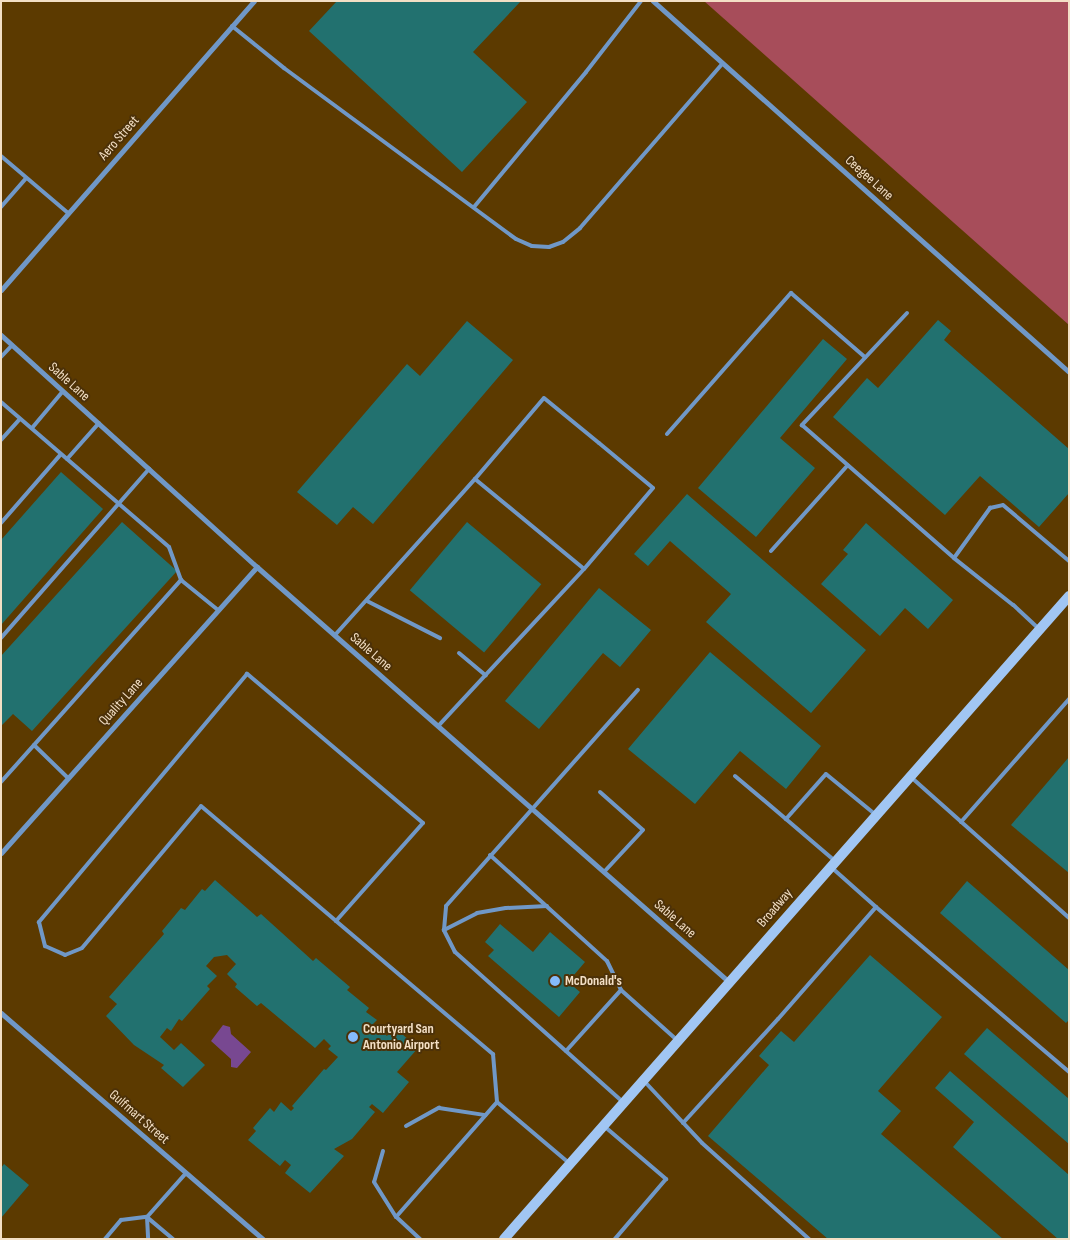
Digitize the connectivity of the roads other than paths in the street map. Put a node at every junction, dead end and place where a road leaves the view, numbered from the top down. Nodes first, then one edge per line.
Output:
1 (254, 1) edge
2 (641, 1) edge
3 (653, 1) edge
4 (232, 26) junction
5 (724, 63) junction
6 (1, 156) edge
7 (26, 178) junction
8 (1, 207) edge
9 (474, 207) junction
10 (68, 213) junction
11 (1, 290) edge
12 (907, 312) dead end
13 (1, 335) edge
14 (12, 345) junction
15 (1, 357) edge
16 (866, 357) junction
17 (1069, 372) edge
18 (63, 392) junction
19 (1, 402) edge
20 (20, 419) junction
21 (99, 423) junction
22 (32, 428) junction
23 (667, 434) dead end
24 (1, 440) edge
25 (61, 454) junction
26 (67, 459) junction
27 (848, 466) junction
28 (149, 469) junction
29 (475, 479) junction
30 (119, 504) junction
31 (1, 523) edge
32 (771, 551) dead end
33 (954, 558) junction
34 (1069, 561) edge
35 (257, 567) junction
36 (584, 569) junction
37 (181, 580) junction
38 (1069, 596) edge
39 (366, 601) junction
40 (218, 610) junction
41 (1039, 630) junction
42 (335, 635) junction
43 (1, 638) edge
44 (440, 638) dead end
45 (459, 653) dead end
46 (486, 676) junction
47 (638, 690) dead end
48 (1069, 699) edge
49 (438, 726) junction
50 (34, 746) junction
51 (735, 776) dead end
52 (910, 776) junction
53 (68, 778) junction
54 (1, 782) edge
55 (600, 792) dead end
56 (533, 809) junction
57 (876, 815) junction
58 (786, 819) junction
59 (961, 822) junction
60 (1, 853) edge
61 (490, 855) junction
62 (833, 864) junction
63 (604, 872) junction
64 (547, 906) junction
65 (876, 907) junction
66 (1069, 918) edge
67 (336, 921) junction
68 (444, 930) junction
69 (729, 982) junction
70 (621, 990) junction
71 (2, 1015) edge
72 (678, 1040) junction
73 (566, 1051) junction
74 (1069, 1072) edge
75 (643, 1080) junction
76 (497, 1102) junction
77 (624, 1103) junction
78 (485, 1115) junction
79 (683, 1123) junction
80 (406, 1126) dead end
81 (603, 1126) junction
82 (383, 1151) dead end
83 (570, 1164) junction
84 (186, 1173) junction
85 (147, 1217) junction
86 (396, 1217) junction
87 (105, 1239) edge
88 (148, 1239) edge
89 (173, 1239) edge
90 (263, 1239) edge
91 (420, 1239) edge
92 (504, 1239) edge
93 (615, 1239) edge
94 (809, 1239) edge

1 - 4 street, Aero Street
2 - 9 lane
3 - 5 street, Ceegee Lane
4 - 9 lane
4 - 10 street, Aero Street
5 - 9 lane
5 - 17 street, Ceegee Lane
6 - 7 lane
7 - 8 lane
7 - 10 lane
10 - 11 street, Aero Street
12 - 16 lane
13 - 14 street, Sable Lane
14 - 15 lane
14 - 18 street, Sable Lane
16 - 23 lane
16 - 27 lane
18 - 21 street, Sable Lane
18 - 22 lane
19 - 20 lane
20 - 22 lane
20 - 24 lane
21 - 26 lane
21 - 28 street, Sable Lane
22 - 25 lane
25 - 26 lane
25 - 31 lane
26 - 30 lane
27 - 32 lane
27 - 33 lane
28 - 30 lane
28 - 35 street, Sable Lane
29 - 36 lane
29 - 36 lane
29 - 39 lane
30 - 37 lane
30 - 43 lane
33 - 34 lane
33 - 41 lane
35 - 40 street, Quality Lane
35 - 42 street, Sable Lane
36 - 46 lane
37 - 40 lane
37 - 50 lane
38 - 41 main road, Broadway
39 - 42 lane
39 - 44 lane
40 - 53 street, Quality Lane
41 - 52 main road, Broadway
42 - 49 street, Sable Lane
45 - 46 lane
46 - 49 lane
47 - 56 lane
48 - 59 lane
49 - 56 street, Sable Lane
50 - 53 lane
50 - 54 lane
51 - 58 lane
52 - 57 main road, Broadway
52 - 59 lane
53 - 60 street, Quality Lane
55 - 63 lane
56 - 61 lane
56 - 63 street, Sable Lane
57 - 58 lane
57 - 62 main road, Broadway
58 - 62 lane
59 - 66 lane
61 - 64 lane
61 - 68 lane
62 - 65 lane
62 - 69 main road, Broadway
63 - 69 street, Sable Lane
64 - 68 lane
64 - 70 lane
65 - 74 lane
65 - 79 lane
67 - 67 lane
67 - 76 lane
68 - 73 lane
69 - 72 main road, Broadway
70 - 72 lane
70 - 73 lane
71 - 84 street, Gulfmart Street
72 - 75 main road, Broadway
73 - 77 lane
75 - 77 main road, Broadway
75 - 79 lane
76 - 78 lane
76 - 83 lane
77 - 81 main road, Broadway
78 - 80 lane
78 - 86 lane
79 - 94 lane
81 - 83 main road, Broadway
81 - 93 lane
82 - 86 lane
83 - 92 main road, Broadway
84 - 85 lane
84 - 90 street, Gulfmart Street
85 - 87 lane
85 - 88 lane
85 - 89 lane
86 - 91 lane

